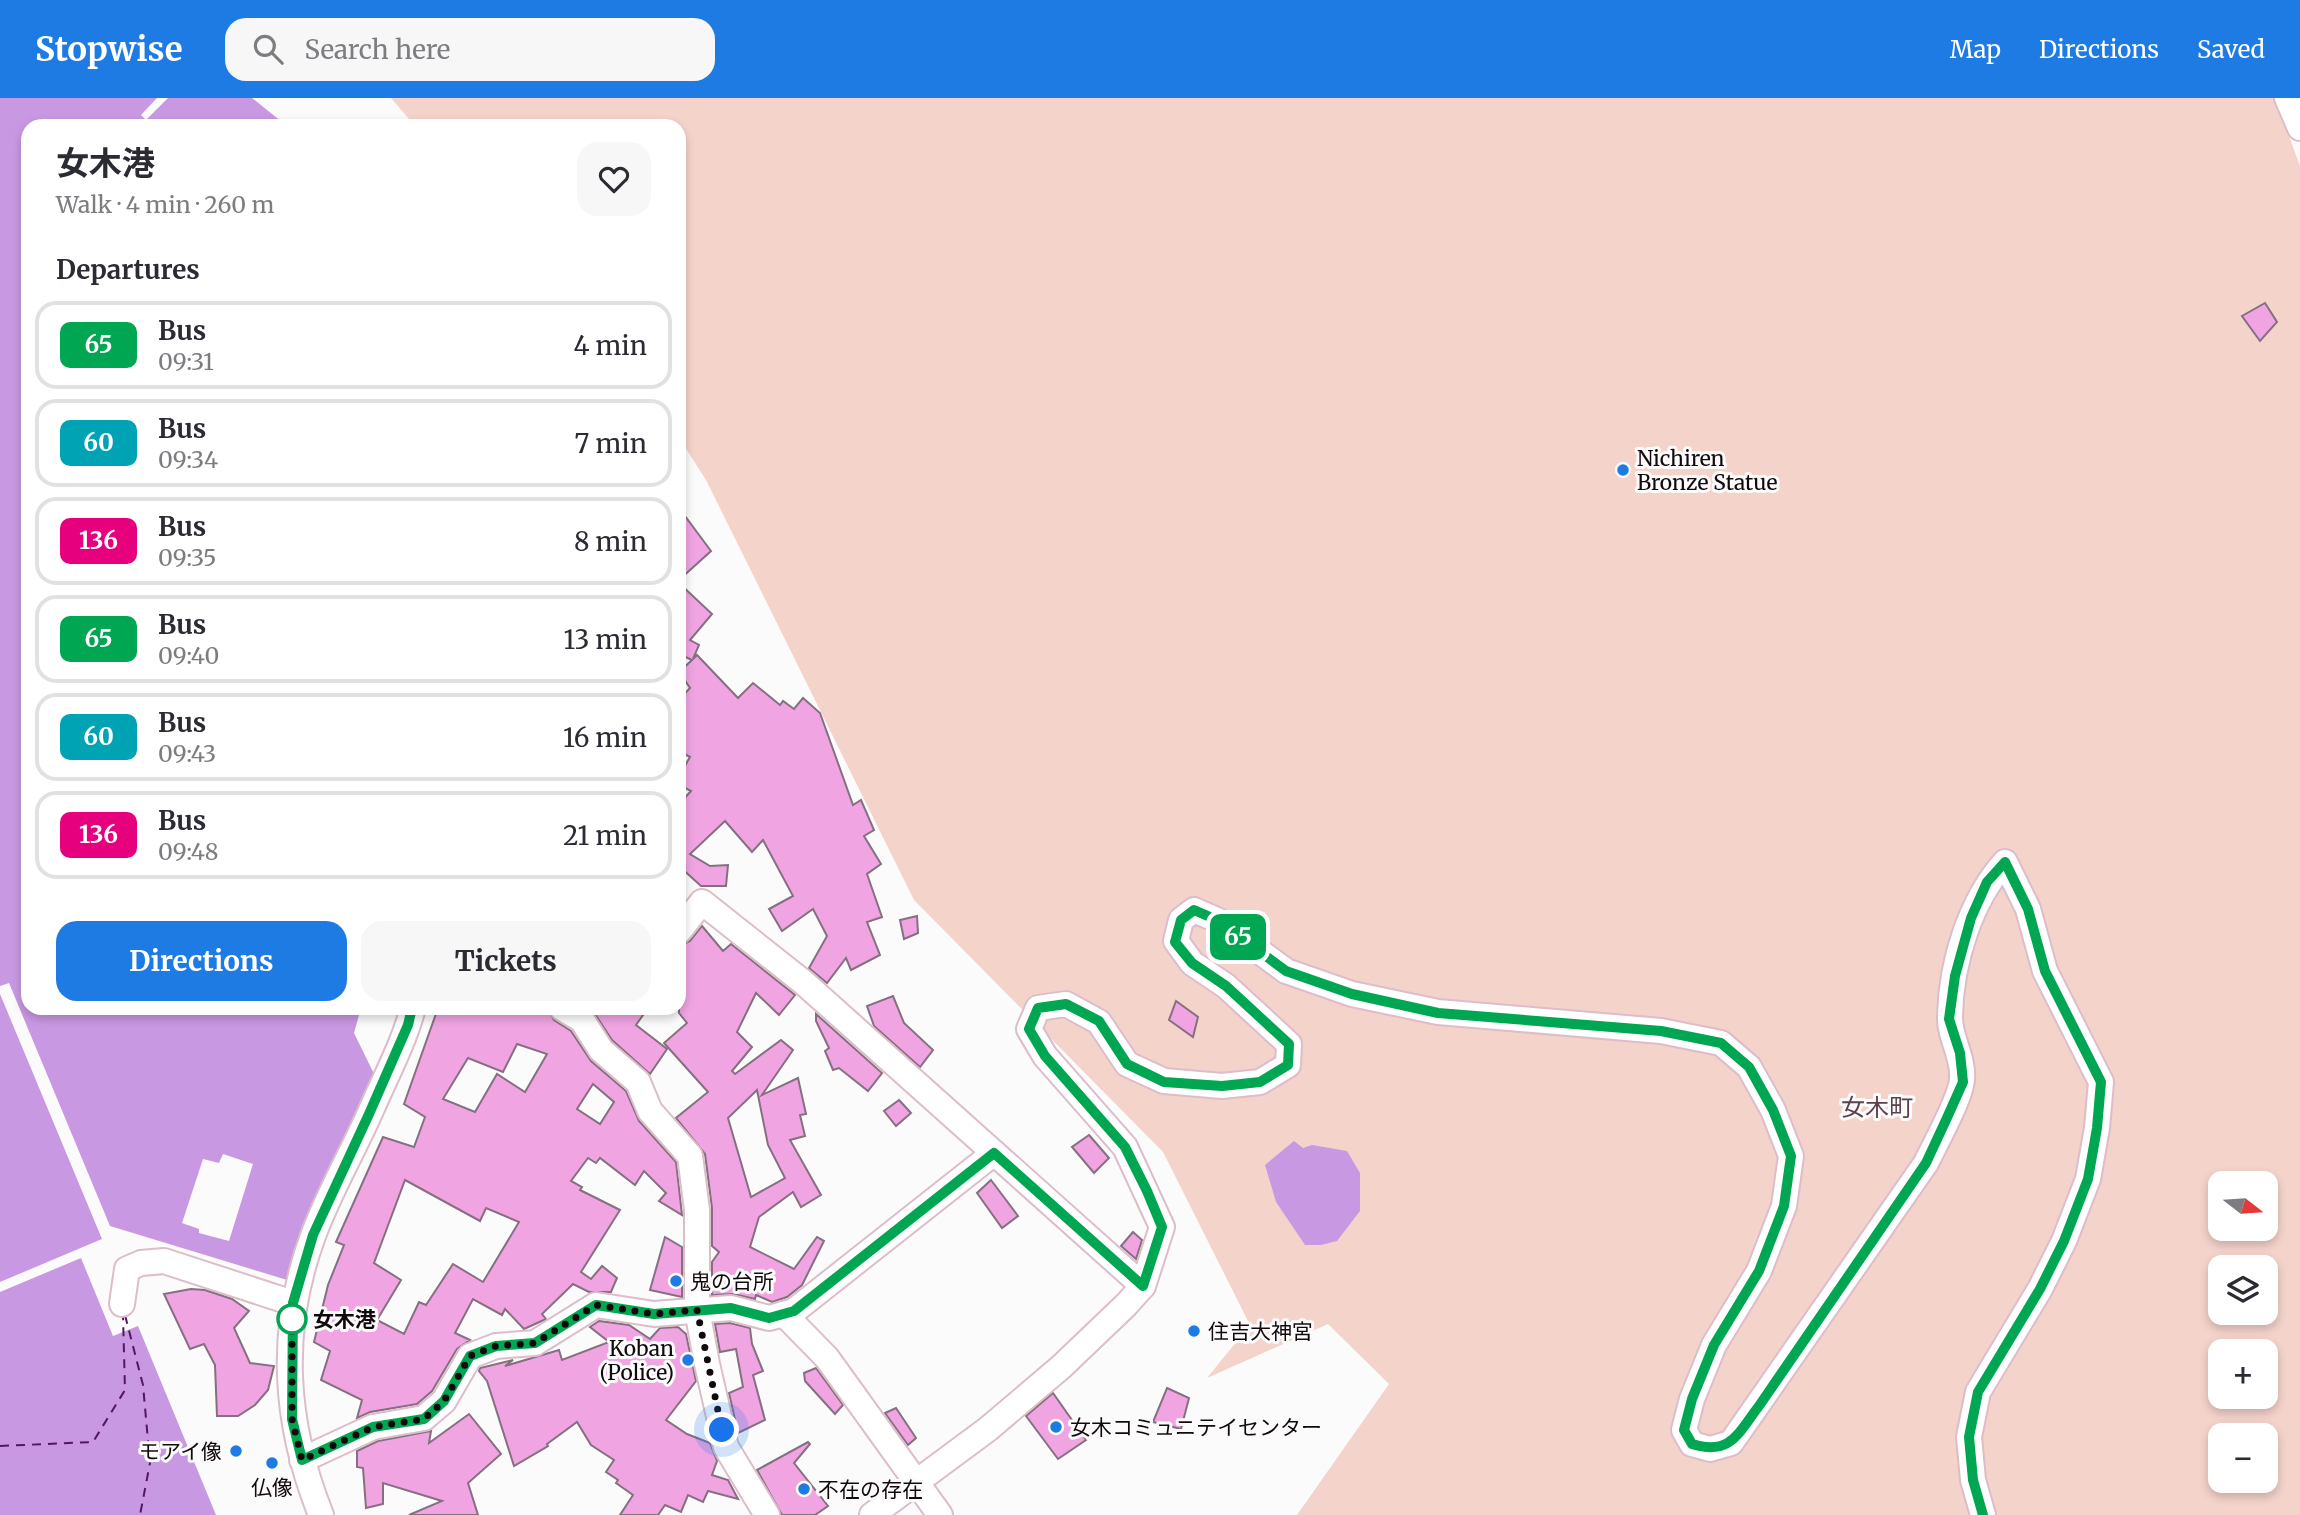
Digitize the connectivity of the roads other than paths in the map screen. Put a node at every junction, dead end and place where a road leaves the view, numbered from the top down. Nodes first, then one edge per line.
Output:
1 (2287, 98) edge
2 (2300, 128) edge
3 (686, 914) edge
4 (410, 1015) edge
5 (580, 1015) edge
6 (994, 1153) junction
7 (1143, 1286) junction
8 (293, 1303) junction
9 (122, 1304) dead end
10 (697, 1310) junction
11 (784, 1314) junction
12 (302, 1460) junction
13 (915, 1481) junction
14 (321, 1515) edge
15 (767, 1515) edge
16 (872, 1515) edge
17 (940, 1515) edge
18 (1983, 1515) edge

1 - 2 street
3 - 6 street
4 - 8 street
5 - 10 street
6 - 7 street
6 - 11 street
7 - 13 street
7 - 18 street
8 - 9 street
8 - 12 street
10 - 11 street
10 - 12 street
10 - 15 street
11 - 13 street
12 - 14 street
13 - 16 street
13 - 17 street

